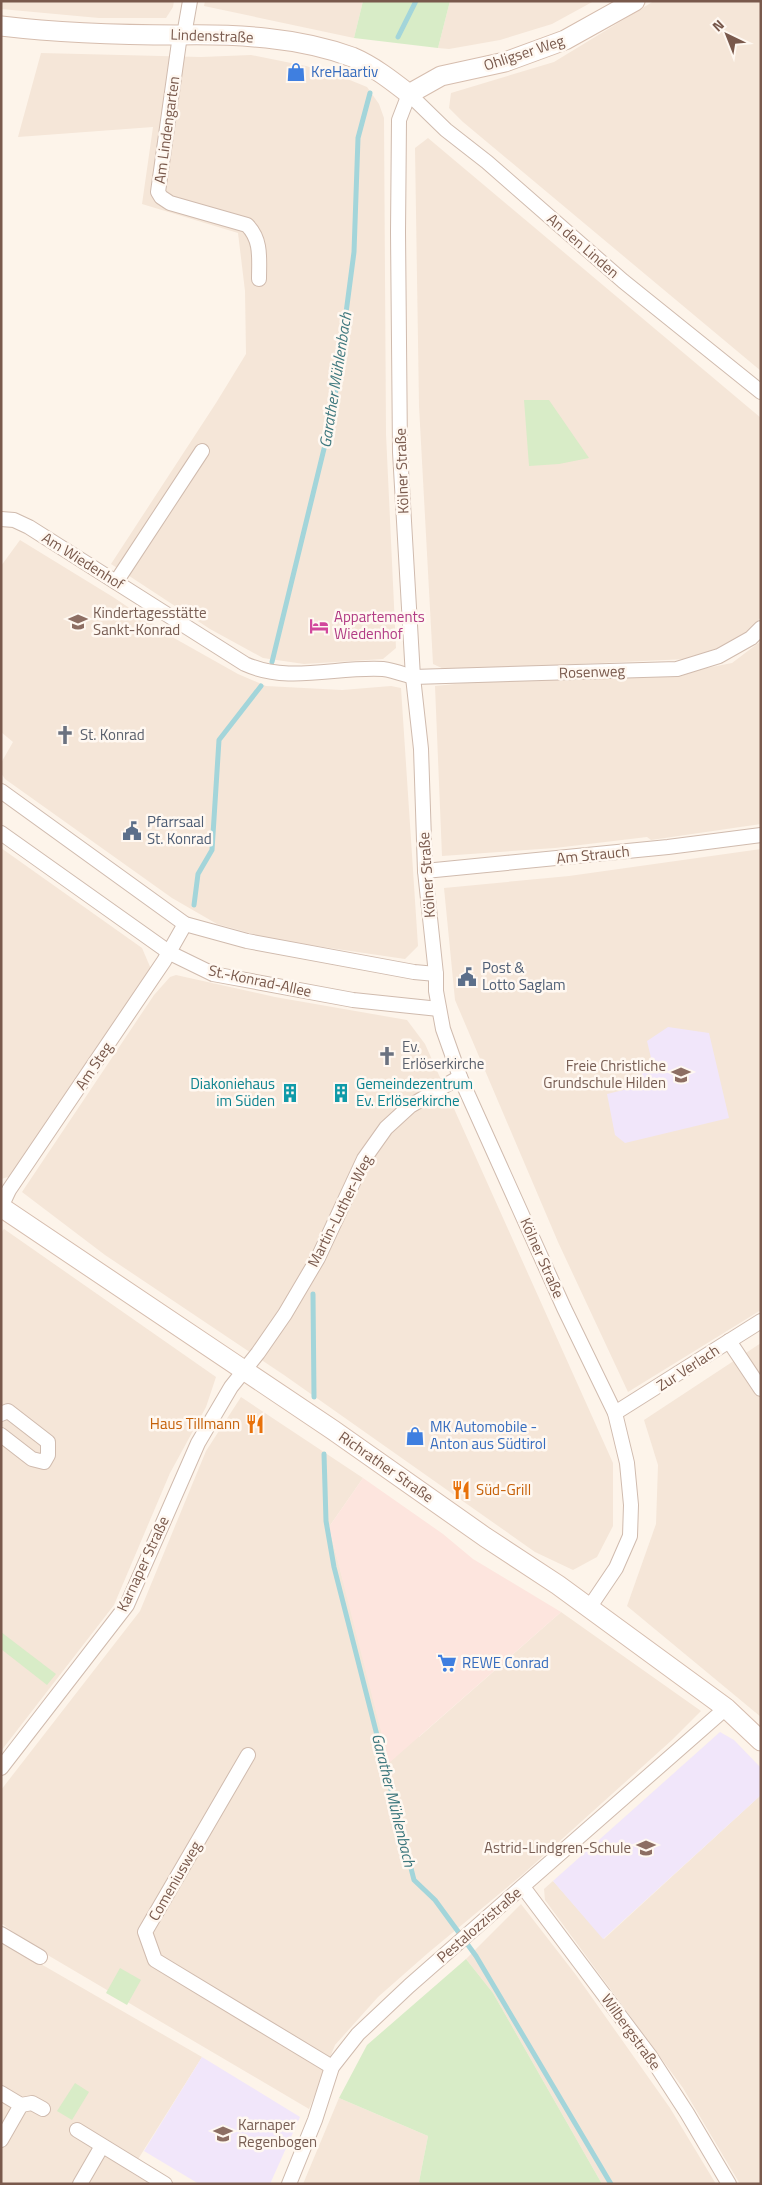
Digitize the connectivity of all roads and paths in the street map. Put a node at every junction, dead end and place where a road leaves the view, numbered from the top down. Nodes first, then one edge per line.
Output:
1 (190, 1) edge
2 (635, 1) edge
3 (1, 26) edge
4 (182, 35) junction
5 (409, 94) junction
6 (260, 279) dead end
7 (761, 392) edge
8 (202, 451) dead end
9 (1, 519) edge
10 (116, 582) junction
11 (761, 628) edge
12 (413, 677) junction
13 (1, 791) edge
14 (1, 833) edge
15 (761, 835) edge
16 (425, 871) junction
17 (185, 924) junction
18 (170, 953) junction
19 (436, 974) junction
20 (439, 1009) junction
21 (460, 1077) junction
22 (1, 1207) edge
23 (761, 1321) edge
24 (730, 1341) junction
25 (244, 1370) junction
26 (761, 1389) edge
27 (616, 1413) junction
28 (1, 1414) edge
29 (1, 1434) edge
30 (589, 1608) junction
31 (726, 1708) junction
32 (761, 1740) edge
33 (248, 1755) dead end
34 (1, 1768) edge
35 (523, 1887) junction
36 (1, 1934) edge
37 (40, 1957) dead end
38 (332, 2067) junction
39 (1, 2093) edge
40 (22, 2105) junction
41 (43, 2109) dead end
42 (77, 2130) dead end
43 (1, 2140) edge
44 (102, 2146) junction
45 (80, 2184) edge
46 (165, 2184) edge
47 (289, 2184) edge
48 (729, 2184) edge

1 - 4 street
2 - 5 main road, Ohligser Weg
3 - 4 main road, Lindenstraße
4 - 5 main road, Lindenstraße
4 - 6 street, Am Lindengarten
5 - 7 street, An den Linden
5 - 12 street, Kölner Straße
8 - 10 street
9 - 10 street, Am Wiedenhof
10 - 12 street, Am Wiedenhof
11 - 12 street, Rosenweg
12 - 16 street, Kölner Straße
13 - 17 street
14 - 18 street, St.-Konrad-Allee
15 - 16 street, Am Strauch
16 - 19 street, Kölner Straße
17 - 18 street, Am Steg
17 - 19 street
18 - 20 street, St.-Konrad-Allee
18 - 22 street, Am Steg
19 - 20 street, Kölner Straße
20 - 21 street, Kölner Straße
21 - 25 street, Martin-Luther-Weg
21 - 27 street, Kölner Straße
22 - 25 main road, Richrather Straße
23 - 24 street, Zur Verlach
24 - 26 street
24 - 27 street, Zur Verlach
25 - 30 main road, Richrather Straße
25 - 34 street, Karnaper Straße
27 - 30 street, Kölner Straße
28 - 29 street
30 - 31 main road, Richrather Straße
31 - 32 main road, Richrather Straße
31 - 35 street, Pestalozzistraße
33 - 38 street, Comeniusweg
35 - 38 street, Pestalozzistraße
35 - 48 street, Wilbergstraße
36 - 37 street
38 - 47 street, Pestalozzistraße
39 - 40 street
40 - 41 street
40 - 43 street
42 - 44 street
44 - 45 street
44 - 46 street

